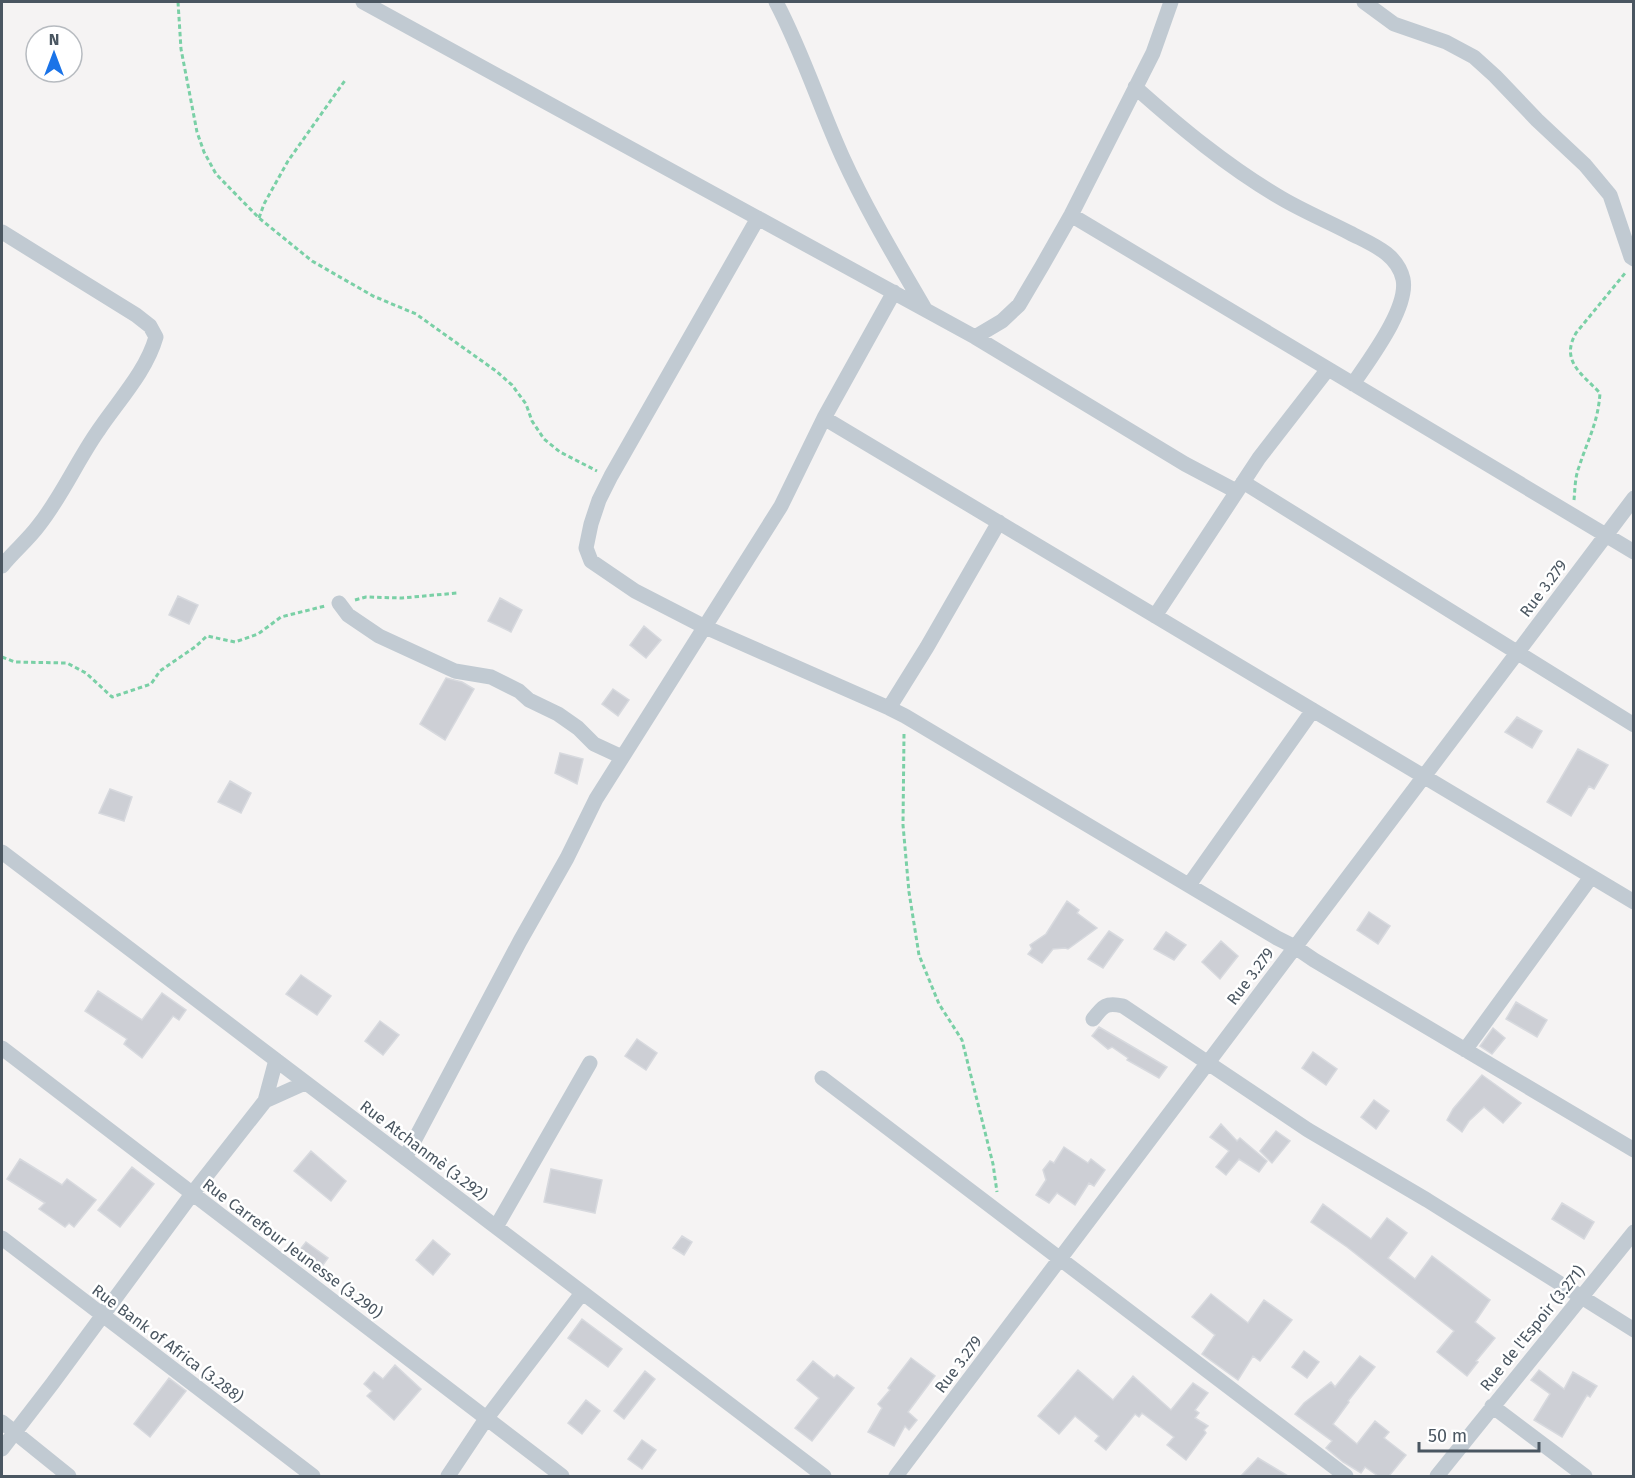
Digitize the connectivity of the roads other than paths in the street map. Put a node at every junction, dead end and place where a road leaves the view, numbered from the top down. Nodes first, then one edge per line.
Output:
1 (363, 2) edge
2 (776, 2) edge
3 (1171, 2) edge
4 (1364, 2) edge
5 (1135, 87) junction
6 (1071, 215) junction
7 (758, 218) junction
8 (2, 232) edge
9 (1633, 256) edge
10 (894, 292) junction
11 (925, 309) junction
12 (975, 337) junction
13 (1328, 369) junction
14 (1353, 384) junction
15 (824, 418) junction
16 (1240, 486) junction
17 (1634, 498) edge
18 (999, 522) junction
19 (1605, 536) junction
20 (1634, 552) edge
21 (2, 566) edge
22 (339, 603) road end
23 (1155, 616) junction
24 (705, 627) junction
25 (1518, 652) junction
26 (889, 708) junction
27 (1313, 710) junction
28 (1634, 725) edge
29 (622, 757) junction
30 (1424, 776) junction
31 (2, 852) edge
32 (1591, 877) junction
33 (1189, 885) junction
34 (1634, 902) edge
35 (1295, 947) junction
36 (1093, 1019) dead end
37 (2, 1048) edge
38 (1465, 1050) junction
39 (276, 1060) junction
40 (590, 1063) dead end
41 (1208, 1063) junction
42 (822, 1078) dead end
43 (305, 1083) junction
44 (265, 1101) junction
45 (1634, 1150) edge
46 (405, 1158) junction
47 (192, 1194) junction
48 (496, 1227) junction
49 (1634, 1232) edge
50 (2, 1238) edge
51 (1060, 1259) junction
52 (582, 1293) junction
53 (1580, 1297) junction
54 (102, 1316) junction
55 (1634, 1330) edge
56 (1492, 1406) junction
57 (486, 1419) junction
58 (2, 1422) edge
59 (15, 1432) junction
60 (2, 1449) edge
61 (69, 1476) edge
62 (314, 1476) edge
63 (448, 1476) edge
64 (562, 1476) edge
65 (824, 1476) edge
66 (896, 1476) edge
67 (1346, 1476) edge
68 (1437, 1476) edge
69 (1585, 1476) edge

1 - 7 street
2 - 11 street
3 - 5 street
4 - 9 street
5 - 6 street
5 - 14 street
6 - 12 street
6 - 13 street
7 - 10 street
7 - 24 street
8 - 21 street
10 - 11 street
10 - 15 street
11 - 12 street
12 - 16 street
13 - 14 street
13 - 16 street
14 - 19 street
15 - 18 street
15 - 24 street
16 - 23 street
16 - 25 street
17 - 19 street, Rue 3.279
18 - 23 street
18 - 26 street
19 - 20 street
19 - 25 street, Rue 3.279
22 - 29 street
23 - 27 street
24 - 26 street
24 - 29 street
25 - 28 street
25 - 30 street, Rue 3.279
26 - 33 street
27 - 30 street
27 - 33 street
29 - 46 street
30 - 32 street
30 - 35 street, Rue 3.279
31 - 39 street, Rue Atchanmè (3.292)
32 - 34 street
32 - 38 street
33 - 35 street
35 - 38 street
35 - 41 street, Rue 3.279
36 - 41 street
37 - 47 street, Rue Carrefour Jeunesse (3.290)
38 - 45 street
39 - 43 street, Rue Atchanmè (3.292)
39 - 44 street
40 - 48 street
41 - 51 street, Rue 3.279
41 - 53 street
42 - 51 street
43 - 44 street
43 - 46 street, Rue Atchanmè (3.292)
44 - 47 street
46 - 48 street, Rue Atchanmè (3.292)
47 - 54 street
47 - 57 street, Rue Carrefour Jeunesse (3.290)
48 - 52 street, Rue Atchanmè (3.292)
49 - 53 street, Rue de l'Espoir (3.271)
50 - 54 street, Rue Bank of Africa (3.288)
51 - 66 street, Rue 3.279
51 - 67 street
52 - 57 street
52 - 65 street, Rue Atchanmè (3.292)
53 - 55 street
53 - 56 street, Rue de l'Espoir (3.271)
54 - 59 street
54 - 62 street, Rue Bank of Africa (3.288)
56 - 68 street, Rue de l'Espoir (3.271)
56 - 69 street
57 - 63 street
57 - 64 street, Rue Carrefour Jeunesse (3.290)
58 - 59 street
59 - 60 street
59 - 61 street

